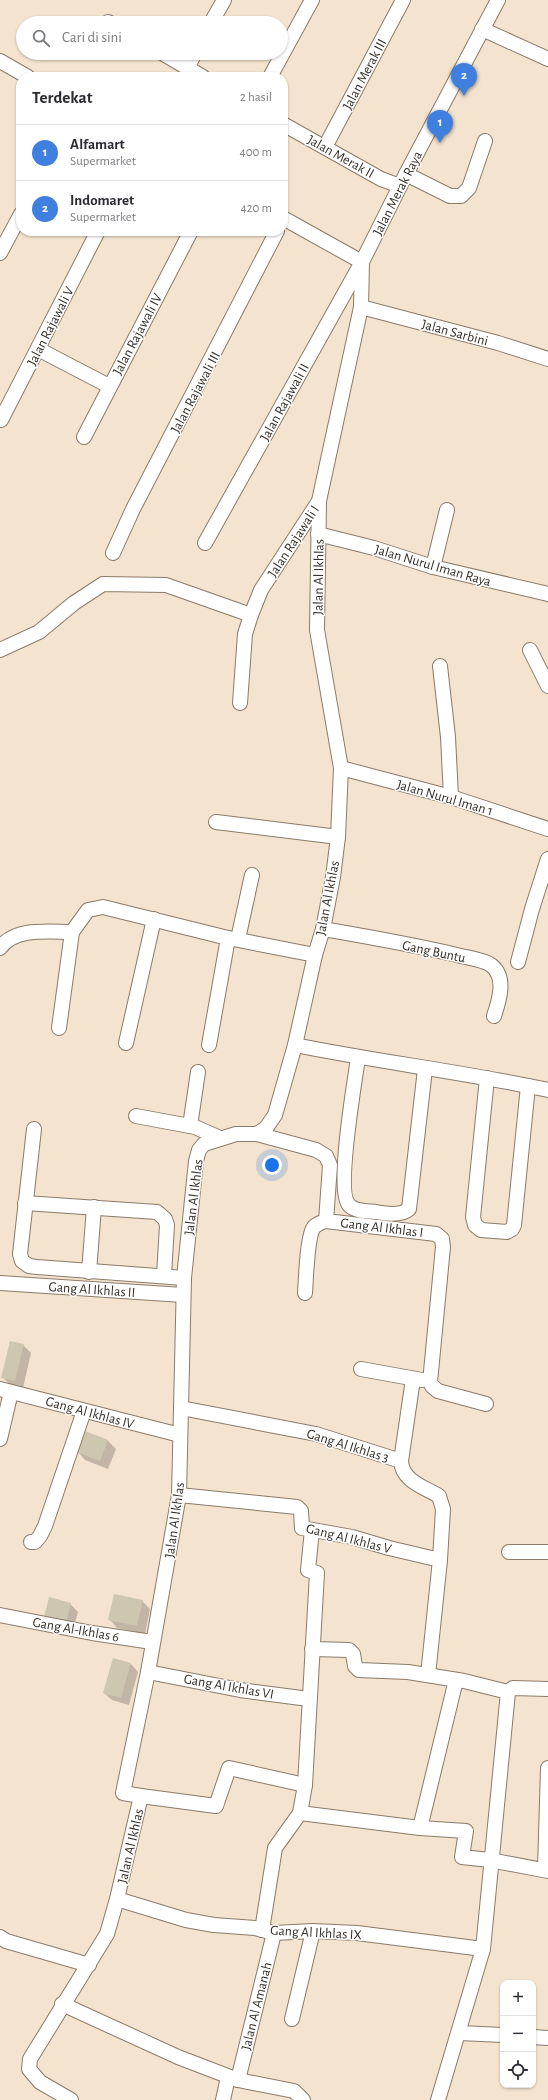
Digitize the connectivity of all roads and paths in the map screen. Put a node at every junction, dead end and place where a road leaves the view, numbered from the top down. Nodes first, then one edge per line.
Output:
1 (224, 0) edge
2 (312, 0) edge
3 (403, 0) edge
4 (498, 0) edge
5 (215, 16) edge
6 (482, 29) junction
7 (288, 44) edge
8 (548, 59) edge
9 (174, 60) edge
10 (191, 60) edge
11 (279, 60) edge
12 (0, 61) edge
13 (187, 68) junction
14 (19, 72) edge
15 (194, 72) edge
16 (273, 72) edge
17 (288, 127) edge
18 (485, 141) dead end
19 (325, 147) junction
20 (403, 180) junction
21 (288, 221) edge
22 (16, 223) edge
23 (95, 236) edge
24 (188, 236) edge
25 (274, 236) edge
26 (0, 253) edge
27 (362, 262) junction
28 (361, 307) junction
29 (38, 349) junction
30 (548, 359) edge
31 (109, 386) junction
32 (1, 420) dead end
33 (84, 437) dead end
34 (319, 501) junction
35 (447, 510) dead end
36 (318, 534) junction
37 (205, 543) dead end
38 (113, 553) dead end
39 (433, 567) junction
40 (548, 594) edge
41 (251, 615) junction
42 (0, 650) edge
43 (530, 650) dead end
44 (440, 666) dead end
45 (548, 686) edge
46 (240, 703) dead end
47 (341, 768) junction
48 (451, 797) junction
49 (216, 822) dead end
50 (548, 829) edge
51 (338, 837) junction
52 (548, 859) edge
53 (252, 875) dead end
54 (154, 919) junction
55 (323, 929) junction
56 (72, 932) junction
57 (233, 939) junction
58 (0, 948) edge
59 (315, 955) junction
60 (518, 962) dead end
61 (494, 1016) dead end
62 (59, 1028) dead end
63 (126, 1043) dead end
64 (209, 1045) dead end
65 (295, 1045) junction
66 (358, 1058) junction
67 (425, 1069) junction
68 (198, 1072) dead end
69 (487, 1078) junction
70 (528, 1086) junction
71 (548, 1090) edge
72 (136, 1116) dead end
73 (190, 1126) junction
74 (34, 1129) dead end
75 (257, 1134) junction
76 (220, 1138) junction
77 (25, 1203) junction
78 (94, 1207) junction
79 (326, 1221) junction
80 (89, 1272) junction
81 (164, 1276) junction
82 (184, 1278) junction
83 (0, 1283) edge
84 (305, 1293) dead end
85 (183, 1295) junction
86 (361, 1369) dead end
87 (413, 1379) junction
88 (430, 1382) junction
89 (5, 1390) edge
90 (486, 1404) dead end
91 (182, 1408) junction
92 (84, 1411) junction
93 (180, 1435) junction
94 (0, 1439) edge
95 (401, 1461) junction
96 (180, 1495) junction
97 (312, 1530) junction
98 (31, 1542) dead end
99 (509, 1552) dead end
100 (548, 1552) edge
101 (440, 1560) junction
102 (0, 1615) edge
103 (152, 1642) junction
104 (312, 1649) junction
105 (148, 1672) junction
106 (428, 1675) junction
107 (456, 1680) junction
108 (548, 1689) edge
109 (508, 1692) junction
110 (309, 1699) junction
111 (548, 1768) edge
112 (305, 1785) junction
113 (142, 1796) junction
114 (300, 1813) junction
115 (420, 1828) junction
116 (490, 1860) junction
117 (546, 1871) edge
118 (122, 1900) junction
119 (268, 1931) junction
120 (313, 1931) junction
121 (0, 1937) edge
122 (483, 1949) junction
123 (89, 1965) junction
124 (62, 2004) junction
125 (292, 2019) dead end
126 (459, 2033) junction
127 (500, 2035) edge
128 (536, 2037) edge
129 (548, 2038) edge
130 (233, 2078) junction
131 (71, 2100) edge
132 (223, 2100) edge
133 (303, 2100) edge
134 (438, 2100) edge

1 - 5 street
2 - 7 street
3 - 19 street, Jalan Merak III
4 - 6 street, Jalan Merak Raya
6 - 8 street
6 - 20 street, Jalan Merak Raya
9 - 13 street
10 - 13 street
11 - 16 street
12 - 14 street
13 - 15 street
17 - 19 street, Jalan Merak II
18 - 20 street, Jalan Merak II
19 - 20 street, Jalan Merak II
20 - 27 street, Jalan Merak Raya
21 - 27 street
22 - 26 street
23 - 29 street, Jalan Rajawali V
24 - 31 street, Jalan Rajawali IV
25 - 38 street, Jalan Rajawali III
27 - 28 street, Jalan Merak Raya
27 - 37 street, Jalan Rajawali II
28 - 30 street, Jalan Sarbini
28 - 34 street, Jalan Rajawali I
29 - 31 street
29 - 32 street, Jalan Rajawali V
31 - 33 street, Jalan Rajawali IV
34 - 36 street, Jalan Al Ikhlas
34 - 41 street, Jalan Rajawali I
35 - 39 street
36 - 39 street, Jalan Nurul Iman Raya
36 - 47 street, Jalan Al Ikhlas
39 - 40 street, Jalan Nurul Iman Raya
41 - 42 street
41 - 46 street, Jalan Rajawali I
43 - 45 street
44 - 48 street
47 - 48 street, Jalan Nurul Iman 1
47 - 51 street, Jalan Al Ikhlas
48 - 50 street, Jalan Nurul Iman 1
49 - 51 street
51 - 55 street, Jalan Al Ikhlas
52 - 60 street
53 - 57 street
54 - 56 street
54 - 57 street
54 - 63 street
55 - 59 street, Jalan Al Ikhlas
55 - 61 street, Gang Buntu
56 - 58 street
56 - 62 street
57 - 59 street
57 - 64 street
59 - 65 street, Jalan Al Ikhlas
65 - 66 street
65 - 75 street, Jalan Al Ikhlas
66 - 67 street
66 - 67 street
67 - 69 street
68 - 73 street
69 - 70 street
69 - 70 street
70 - 71 street
72 - 73 street
73 - 76 street
74 - 77 street
75 - 76 street, Jalan Al Ikhlas
75 - 79 street, Gang Al Ikhlas I
76 - 82 street, Jalan Al Ikhlas
77 - 78 street
77 - 80 street
78 - 80 street
78 - 81 street
79 - 84 street
79 - 88 street, Gang Al Ikhlas I
80 - 81 street
81 - 82 street
82 - 85 street, Jalan Al Ikhlas
83 - 85 street, Gang Al Ikhlas II
85 - 91 street, Jalan Al Ikhlas
86 - 87 street
87 - 88 street
87 - 95 street
88 - 90 street
89 - 92 street, Gang Al Ikhlas IV
89 - 94 street
91 - 93 street, Jalan Al Ikhlas
91 - 95 street, Gang Al Ikhlas 3
92 - 93 street, Gang Al Ikhlas IV
92 - 98 street
93 - 96 street, Jalan Al Ikhlas
95 - 101 street, Gang Al Ikhlas 3
96 - 97 street, Gang Al Ikhlas V
96 - 103 street, Jalan Al Ikhlas
97 - 101 street, Gang Al Ikhlas V
97 - 104 street
99 - 100 street
101 - 106 street, Gang Al Ikhlas 3
102 - 103 street, Gang Al-Ikhlas 6
103 - 105 street, Jalan Al Ikhlas
104 - 106 street
104 - 110 street
105 - 110 street, Gang Al Ikhlas VI
105 - 113 street, Jalan Al Ikhlas
106 - 107 street
107 - 109 street
107 - 115 street
108 - 109 street
109 - 116 street
110 - 112 street
111 - 117 street
112 - 113 street
112 - 114 street
113 - 118 street, Jalan Al Ikhlas
114 - 115 street
114 - 119 street, Jalan Al Amanah
115 - 116 street
116 - 117 street
116 - 122 street
118 - 119 street, Gang Al Ikhlas IX
118 - 123 street, Jalan Al Ikhlas
119 - 120 street, Gang Al Ikhlas IX
119 - 130 street, Jalan Al Amanah
120 - 122 street, Gang Al Ikhlas IX
120 - 125 street
121 - 123 street
122 - 126 street
123 - 124 street, Jalan Al Ikhlas
124 - 130 street
124 - 131 street, Jalan Al Ikhlas
126 - 127 street
126 - 134 street
128 - 129 street
130 - 132 street, Jalan Al Amanah
130 - 133 street

